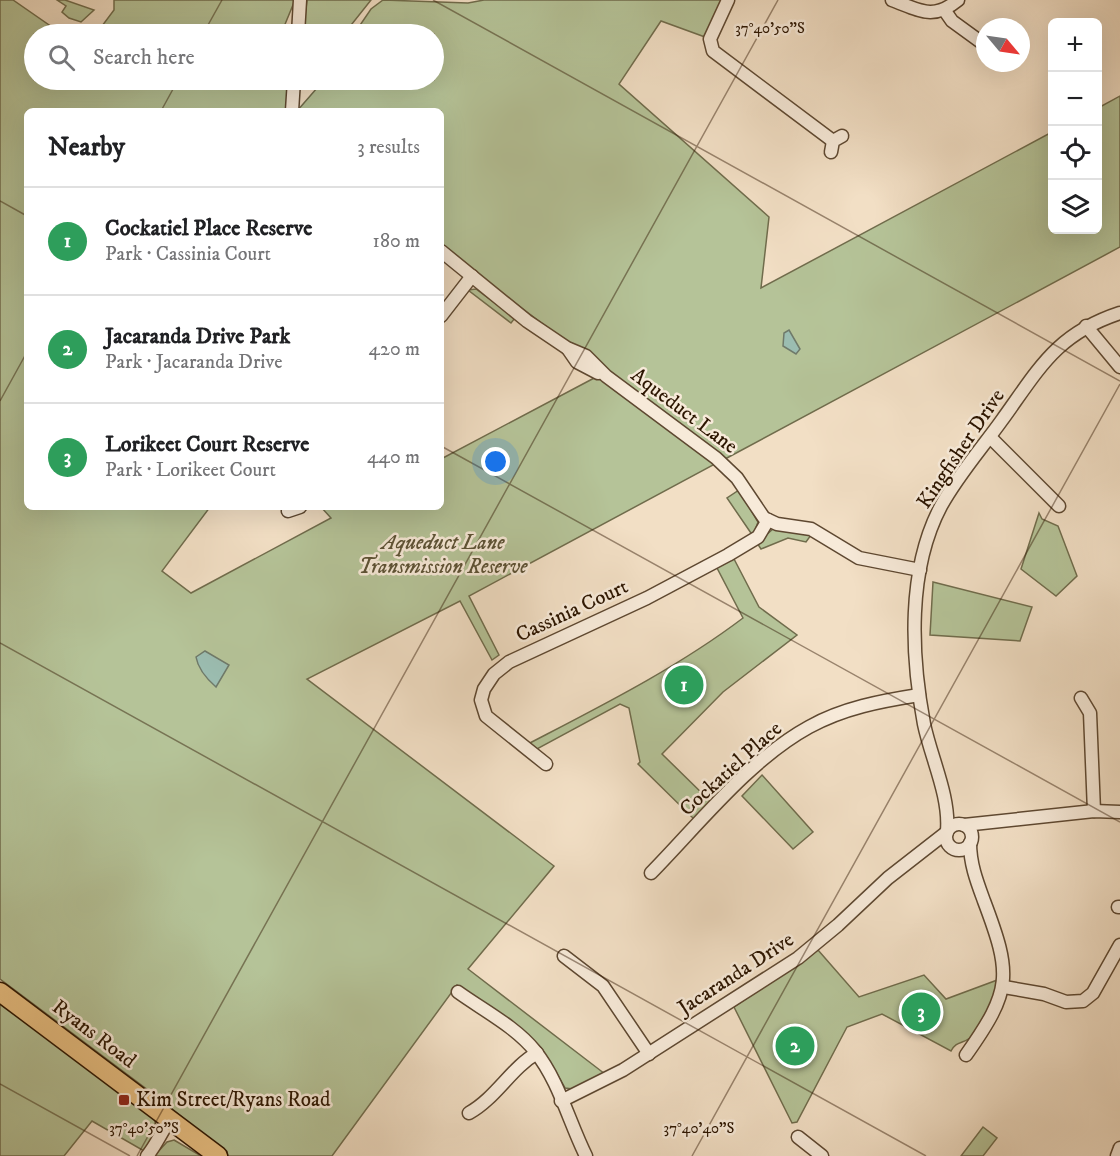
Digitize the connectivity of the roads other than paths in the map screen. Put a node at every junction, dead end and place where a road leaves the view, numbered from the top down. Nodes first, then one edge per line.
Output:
1 (300, 0) edge
2 (728, 0) edge
3 (892, 0) edge
4 (958, 0) edge
5 (945, 11) junction
6 (299, 24) edge
7 (976, 38) edge
8 (293, 90) edge
9 (292, 108) edge
10 (835, 143) dead end
11 (444, 253) edge
12 (472, 276) junction
13 (444, 312) edge
14 (1120, 314) edge
15 (1086, 326) junction
16 (1120, 367) edge
17 (990, 437) junction
18 (1059, 506) dead end
19 (768, 520) junction
20 (920, 570) junction
21 (919, 695) junction
22 (1081, 698) dead end
23 (546, 764) dead end
24 (943, 795) junction
25 (1094, 811) junction
26 (1120, 812) edge
27 (1002, 823) junction
28 (963, 825) junction
29 (947, 831) junction
30 (970, 842) junction
31 (953, 848) junction
32 (916, 856) junction
33 (651, 873) dead end
34 (976, 878) junction
35 (1120, 945) edge
36 (564, 956) dead end
37 (1004, 987) junction
38 (0, 992) edge
39 (458, 992) dead end
40 (537, 1053) junction
41 (649, 1054) junction
42 (966, 1056) dead end
43 (561, 1101) junction
44 (469, 1113) dead end
45 (174, 1123) junction
46 (798, 1137) dead end
47 (1120, 1149) edge
48 (147, 1156) edge
49 (218, 1156) edge
50 (586, 1156) edge
51 (822, 1156) edge
52 (1117, 1156) edge

1 - 6 street
2 - 10 street
3 - 5 street
4 - 5 street
5 - 7 street
8 - 9 street
11 - 12 street, Aqueduct Lane
12 - 13 street
12 - 19 street, Aqueduct Lane
14 - 15 street, Kingfisher Drive
15 - 16 street
15 - 17 street, Kingfisher Drive
17 - 18 street
17 - 20 street, Kingfisher Drive
19 - 20 street
19 - 23 street, Cassinia Court
20 - 21 street, Kingfisher Drive
21 - 24 street, Kingfisher Drive
21 - 33 street, Cockatiel Place
22 - 25 street
24 - 28 street, Kingfisher Drive
24 - 29 street, Kingfisher Drive
25 - 26 street
25 - 27 street
27 - 28 street
27 - 30 street
28 - 29 street
28 - 30 street
29 - 31 street
29 - 32 street, Jacaranda Drive
30 - 31 street
30 - 34 street
31 - 32 street, Jacaranda Drive
31 - 34 street
32 - 41 street, Jacaranda Drive
34 - 37 street
35 - 37 street
36 - 41 street
37 - 42 street
38 - 45 main road, Ryans Road
39 - 40 street
40 - 43 street
40 - 44 street
41 - 43 street, Jacaranda Drive
43 - 50 street
45 - 48 street
45 - 49 main road, Ryans Road
46 - 51 street
47 - 52 street

